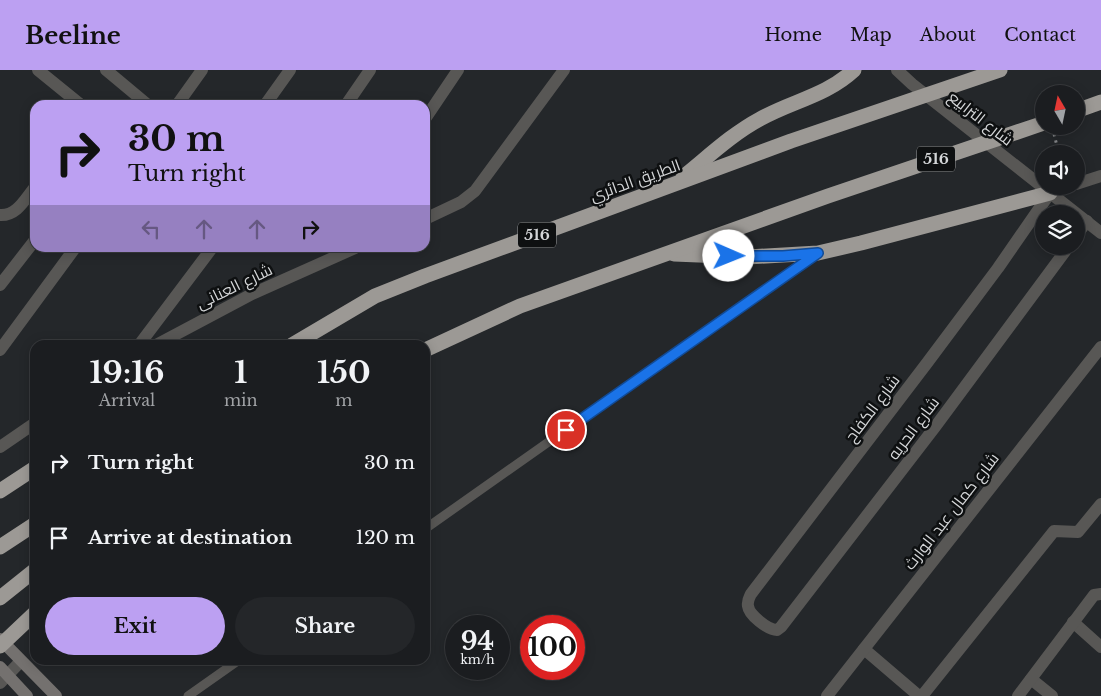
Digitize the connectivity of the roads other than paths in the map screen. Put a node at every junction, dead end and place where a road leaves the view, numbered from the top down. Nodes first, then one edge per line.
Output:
1 (38, 70) edge
2 (106, 70) edge
3 (202, 70) edge
4 (290, 70) edge
5 (370, 70) edge
6 (458, 70) edge
7 (564, 70) edge
8 (854, 70) edge
9 (897, 70) edge
10 (998, 71) edge
11 (75, 100) edge
12 (142, 100) edge
13 (181, 100) edge
14 (269, 100) edge
15 (349, 100) edge
16 (1101, 102) edge
17 (1085, 108) edge
18 (430, 112) edge
19 (1035, 126) edge
20 (1101, 176) edge
21 (1035, 181) edge
22 (1085, 181) edge
23 (672, 186) junction
24 (30, 193) edge
25 (1043, 195) edge
26 (1049, 195) edge
27 (1053, 195) edge
28 (0, 214) edge
29 (430, 217) edge
30 (1086, 221) joint
31 (1101, 233) edge
32 (30, 246) edge
33 (72, 252) edge
34 (209, 252) edge
35 (346, 252) edge
36 (667, 253) junction
37 (818, 253) junction
38 (1062, 255) edge
39 (0, 285) edge
40 (143, 340) edge
41 (165, 340) edge
42 (300, 340) edge
43 (1101, 346) edge
44 (430, 348) edge
45 (0, 350) edge
46 (30, 426) edge
47 (0, 447) edge
48 (30, 471) edge
49 (0, 491) edge
50 (1101, 504) edge
51 (430, 525) edge
52 (30, 527) edge
53 (0, 547) edge
54 (30, 574) edge
55 (1101, 594) edge
56 (0, 598) edge
57 (30, 618) edge
58 (1073, 622) junction
59 (781, 628) joint
60 (0, 639) edge
61 (0, 646) edge
62 (1101, 646) edge
63 (864, 649) junction
64 (21, 661) junction
65 (232, 665) edge
66 (3, 675) edge
67 (1031, 679) junction
68 (27, 696) edge
69 (56, 696) edge
70 (188, 696) edge
71 (828, 696) edge
72 (921, 696) edge
73 (1018, 696) edge
74 (1052, 696) edge

1 - 11 street
2 - 12 street
3 - 13 street
4 - 14 street
5 - 15 street
6 - 18 street
7 - 29 street
8 - 23 highway
9 - 21 street, شارع الترابيع
10 - 23 highway, الطريق الدائري / 516
16 - 17 highway
19 - 36 highway, 516
20 - 22 street
23 - 42 highway, الطريق الدائري / 516
24 - 28 street
25 - 37 highway
26 - 59 street, شارع الكفاح
27 - 30 street, شارع الترابيع
30 - 31 street, شارع الترابيع
32 - 39 street
33 - 45 street
34 - 40 street
35 - 41 street, شارع العنانى
36 - 37 highway
36 - 44 highway, 516
37 - 51 lane
38 - 59 street, شارع الحريه
43 - 63 street, شارع كمال عبد الوارث
46 - 47 street
48 - 49 highway
50 - 72 street
52 - 53 highway
54 - 56 highway
55 - 58 street
57 - 61 highway
58 - 62 street
58 - 67 street
60 - 64 street
63 - 71 street, شارع كمال عبد الوارث
63 - 72 street
64 - 66 street
64 - 69 street
65 - 70 lane
66 - 68 street
67 - 73 street
67 - 74 street

